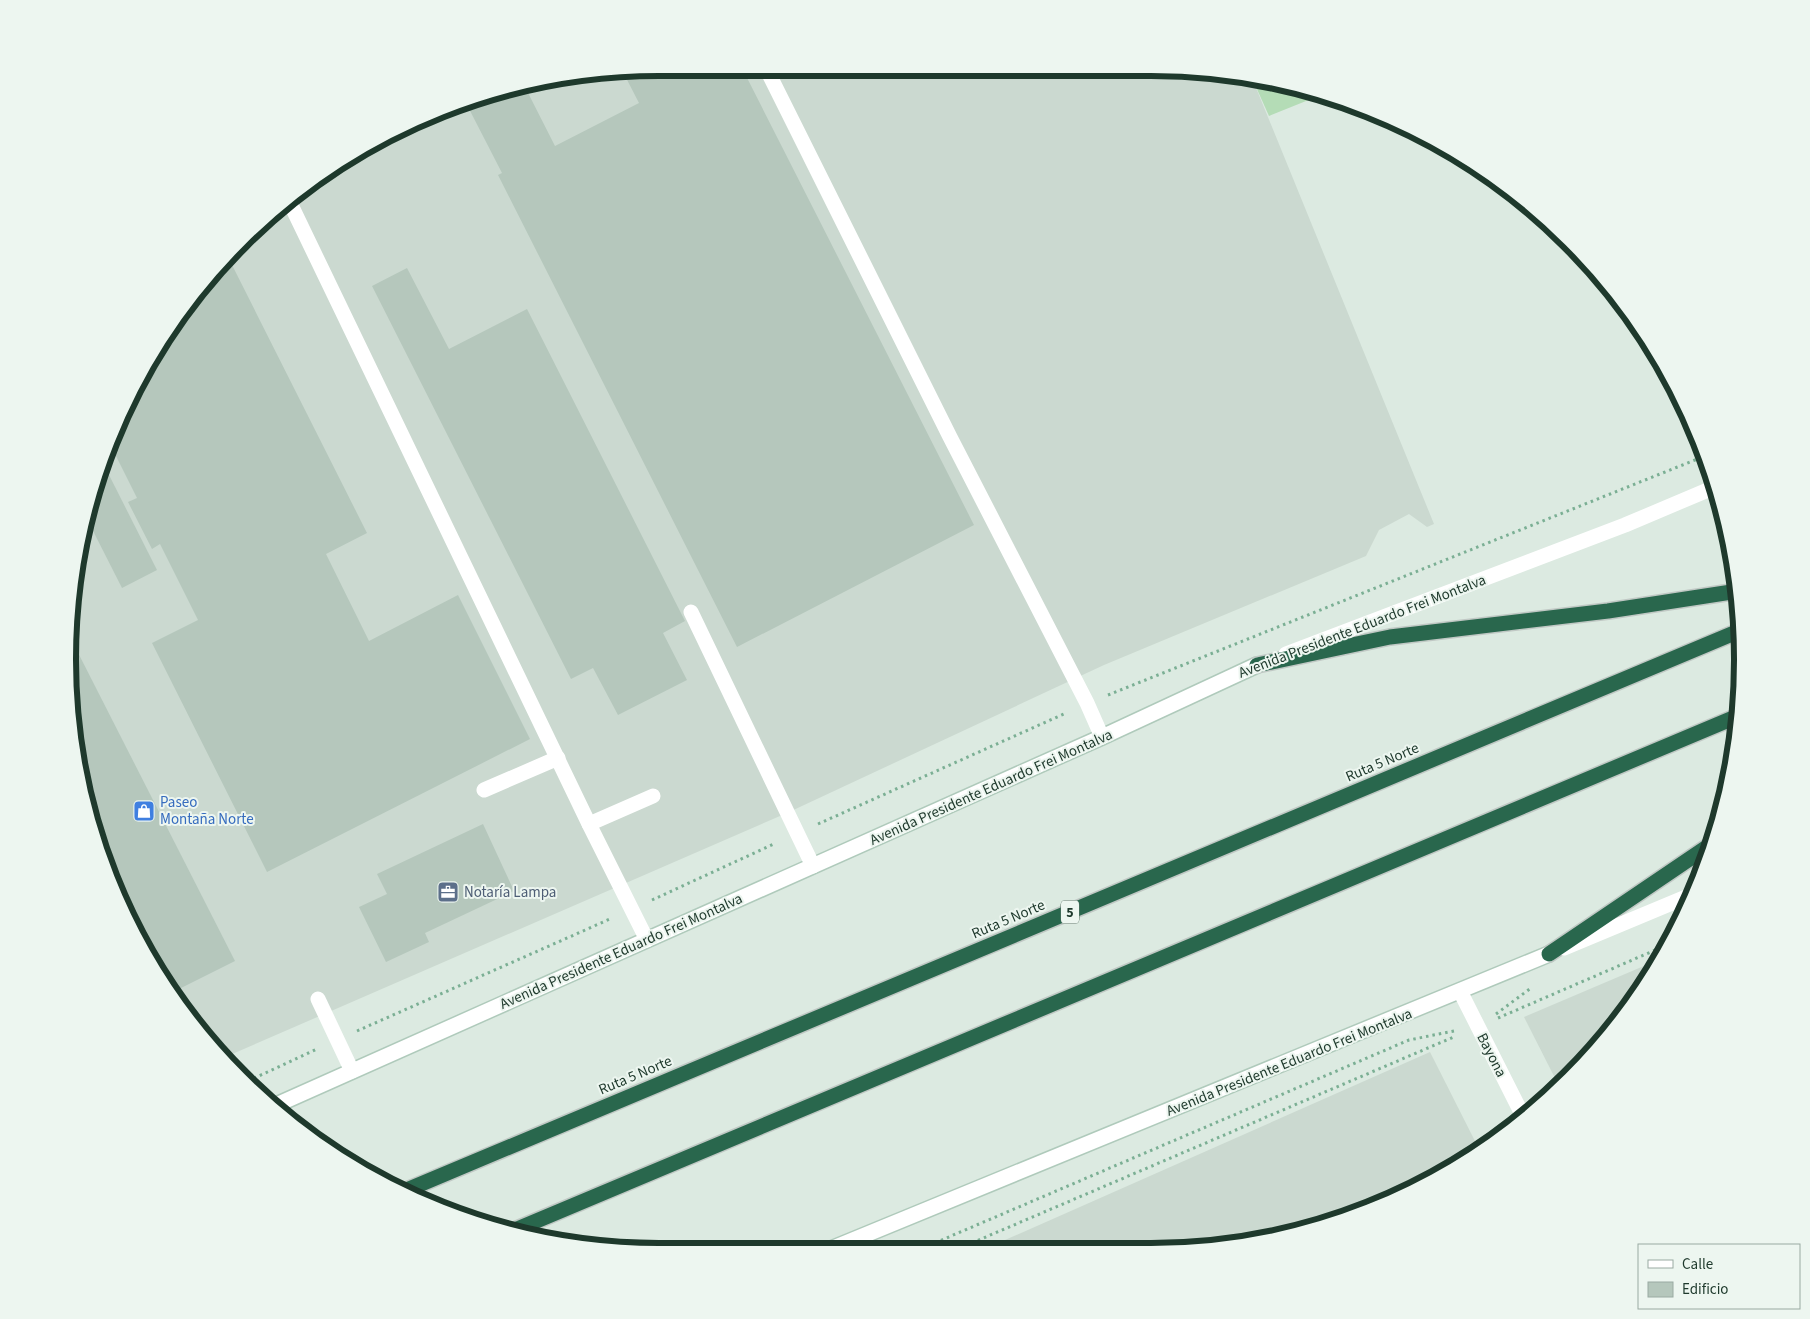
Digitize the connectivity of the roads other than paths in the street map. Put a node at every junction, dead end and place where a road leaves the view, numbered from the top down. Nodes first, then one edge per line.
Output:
1 (770, 76) edge
2 (292, 207) dead end
3 (1708, 490) edge
4 (1730, 592) edge
5 (691, 612) dead end
6 (1733, 634) edge
7 (1257, 665) junction
8 (1731, 719) edge
9 (1102, 737) junction
10 (558, 758) junction
11 (484, 790) dead end
12 (653, 796) dead end
13 (589, 824) junction
14 (1702, 851) edge
15 (813, 866) junction
16 (1682, 899) edge
17 (647, 940) junction
18 (1549, 954) junction
19 (1460, 991) junction
20 (318, 999) dead end
21 (352, 1071) junction
22 (281, 1103) edge
23 (1520, 1110) edge
24 (412, 1188) edge
25 (523, 1226) edge
26 (846, 1243) edge

1 - 9 main road
2 - 10 main road
3 - 7 main road, Avenida Presidente Eduardo Frei Montalva
4 - 7 highway
5 - 15 main road
6 - 24 highway, Ruta 5 Norte / 5
7 - 9 main road, Avenida Presidente Eduardo Frei Montalva
8 - 25 highway
9 - 15 main road, Avenida Presidente Eduardo Frei Montalva
10 - 11 main road
10 - 13 main road
12 - 13 main road
13 - 17 main road
14 - 18 highway
15 - 17 main road, Avenida Presidente Eduardo Frei Montalva
16 - 18 main road, Avenida Presidente Eduardo Frei Montalva
17 - 21 main road, Avenida Presidente Eduardo Frei Montalva
18 - 19 main road, Avenida Presidente Eduardo Frei Montalva
19 - 23 main road, Bayona
19 - 26 main road, Avenida Presidente Eduardo Frei Montalva
20 - 21 main road
21 - 22 main road, Avenida Presidente Eduardo Frei Montalva

